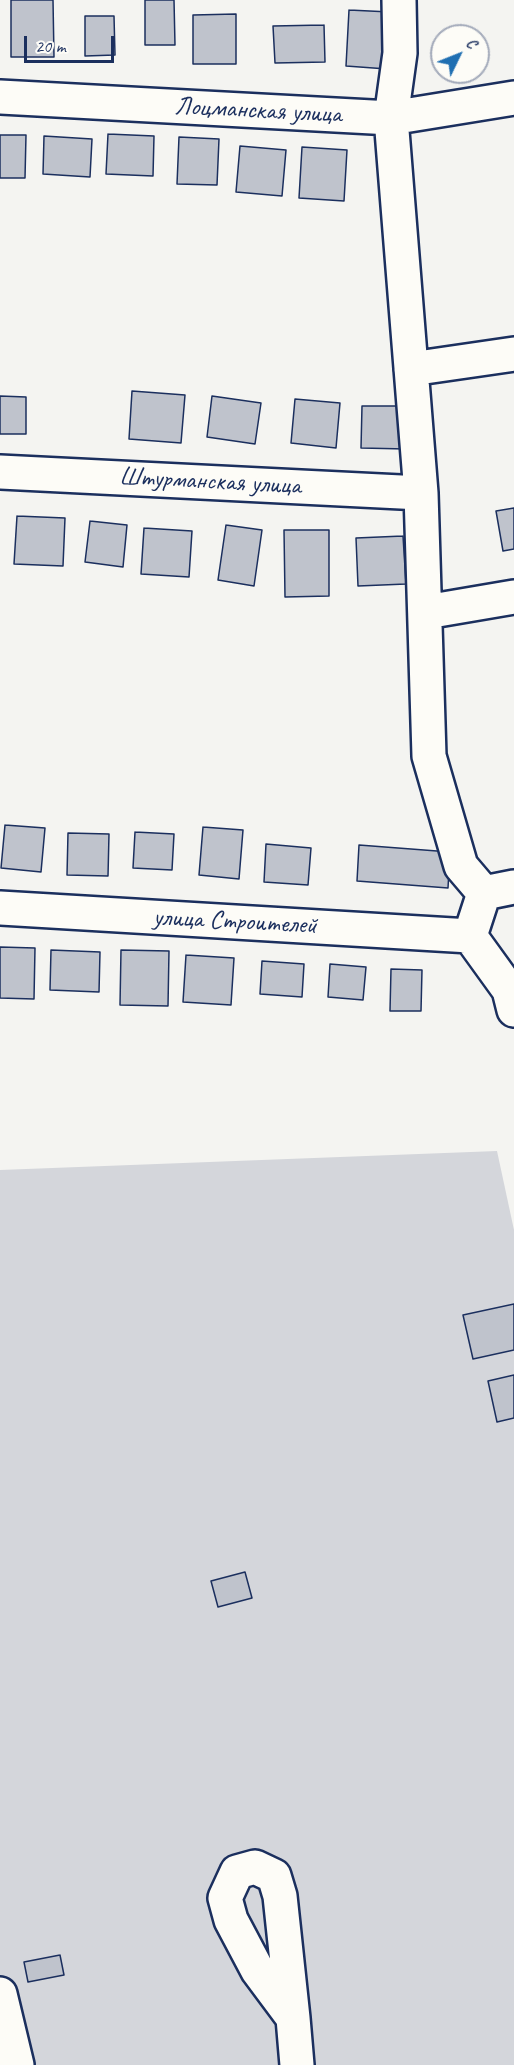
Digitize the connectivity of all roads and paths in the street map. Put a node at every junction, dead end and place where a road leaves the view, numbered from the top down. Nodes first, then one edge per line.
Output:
1 (399, 0) edge
2 (0, 97) edge
3 (514, 98) edge
4 (391, 118) junction
5 (514, 354) edge
6 (411, 369) junction
7 (0, 472) edge
8 (421, 493) junction
9 (514, 597) edge
10 (426, 612) junction
11 (499, 890) edge
12 (0, 908) edge
13 (470, 936) junction
14 (514, 1010) edge
15 (0, 1994) edge
16 (293, 2018) dead end
17 (17, 2065) edge
18 (297, 2065) edge

1 - 4 lane
2 - 4 lane, Лоцманская улица
3 - 4 lane, Лоцманская улица
4 - 6 lane
5 - 6 lane
6 - 8 lane
7 - 8 lane, Штурманская улица
8 - 10 lane
9 - 10 lane
10 - 11 lane
11 - 13 lane
12 - 13 lane, улица Строителей
13 - 14 lane
15 - 17 lane
16 - 18 lane

